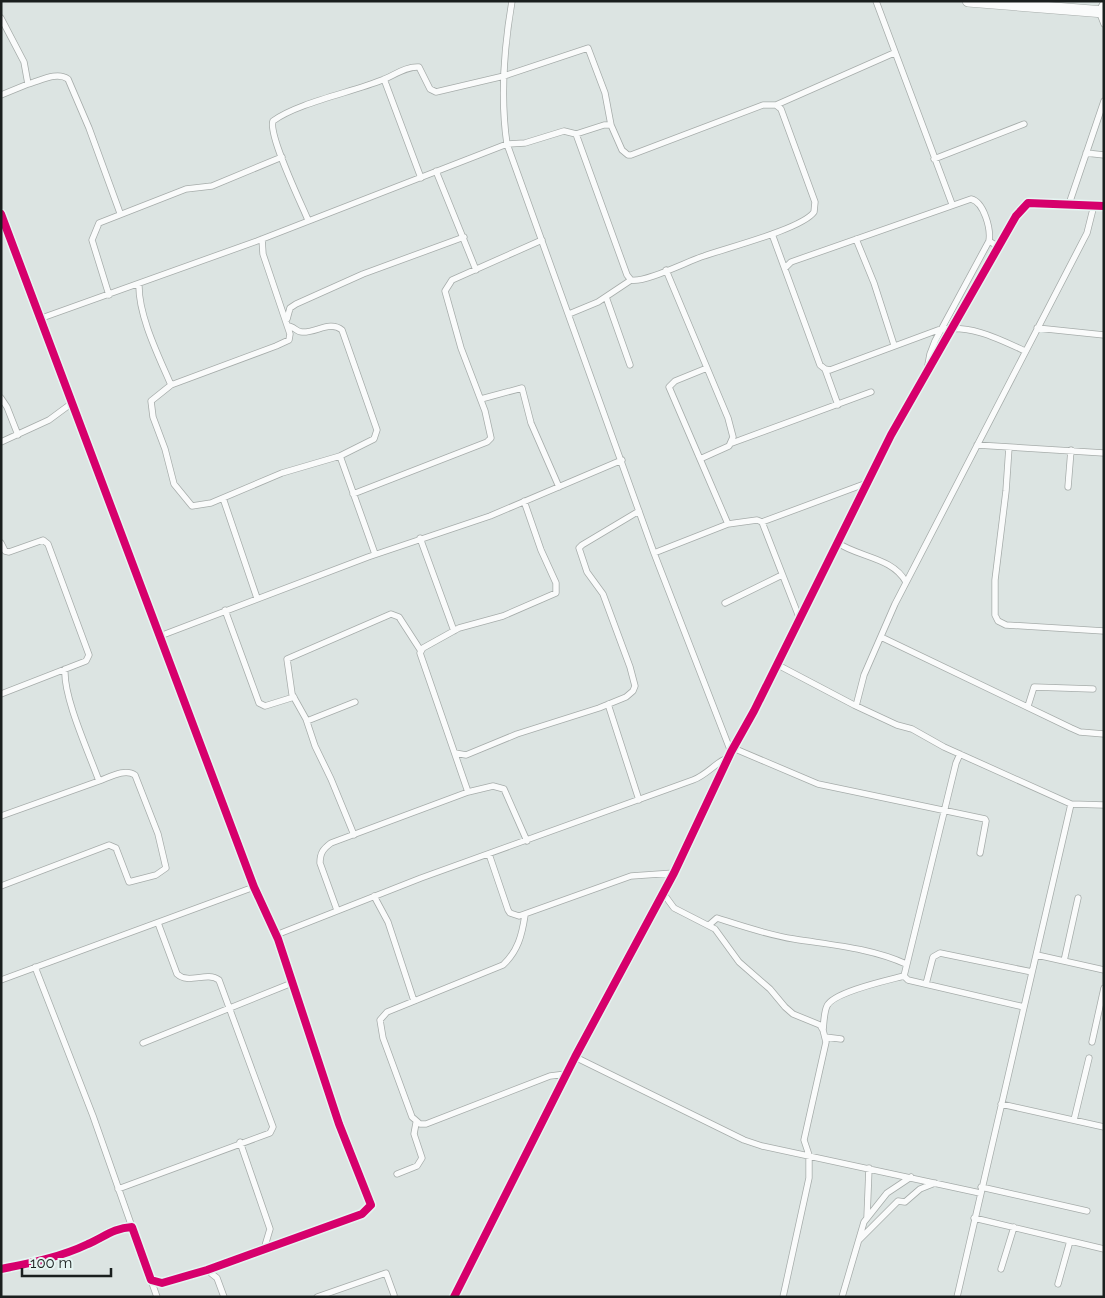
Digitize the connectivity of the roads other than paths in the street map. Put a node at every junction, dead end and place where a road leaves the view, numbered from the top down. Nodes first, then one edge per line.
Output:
1 (512, 1) edge
2 (876, 1) edge
3 (968, 1) edge
4 (1102, 9) edge
5 (1, 18) edge
6 (1104, 24) edge
7 (894, 53) junction
8 (504, 76) junction
9 (384, 80) junction
10 (28, 84) junction
11 (1, 95) edge
12 (1104, 101) edge
13 (776, 105) junction
14 (1101, 112) edge
15 (1024, 124) dead end
16 (611, 125) junction
17 (576, 134) junction
18 (507, 144) junction
19 (1086, 153) junction
20 (1104, 155) edge
21 (282, 157) junction
22 (934, 160) junction
23 (436, 171) junction
24 (421, 178) junction
25 (952, 204) junction
26 (1069, 204) junction
27 (1094, 206) junction
28 (1104, 206) edge
29 (120, 213) junction
30 (1, 214) edge
31 (308, 220) junction
32 (772, 234) junction
33 (464, 237) junction
34 (262, 239) junction
35 (856, 239) junction
36 (542, 240) junction
37 (989, 241) junction
38 (999, 247) junction
39 (781, 258) junction
40 (791, 262) junction
41 (785, 268) junction
42 (476, 270) junction
43 (666, 270) junction
44 (631, 280) junction
45 (139, 284) junction
46 (109, 295) junction
47 (606, 297) junction
48 (569, 314) junction
49 (39, 319) junction
50 (287, 323) junction
51 (953, 327) junction
52 (1037, 328) junction
53 (943, 329) junction
54 (1104, 335) edge
55 (894, 345) junction
56 (1025, 352) junction
57 (630, 365) dead end
58 (707, 368) junction
59 (825, 370) junction
60 (926, 375) junction
61 (171, 385) junction
62 (872, 392) dead end
63 (1, 398) edge
64 (481, 399) junction
65 (72, 403) junction
66 (838, 405) junction
67 (18, 435) junction
68 (1, 442) edge
69 (732, 443) junction
70 (977, 445) junction
71 (1009, 447) junction
72 (1071, 450) junction
73 (1104, 453) edge
74 (340, 456) junction
75 (700, 459) junction
76 (622, 460) junction
77 (867, 483) junction
78 (559, 486) junction
79 (1068, 487) dead end
80 (353, 494) junction
81 (223, 498) junction
82 (524, 501) junction
83 (639, 511) junction
84 (762, 522) junction
85 (728, 524) junction
86 (420, 538) junction
87 (836, 542) junction
88 (1, 543) edge
89 (3, 552) edge
90 (654, 553) junction
91 (375, 554) junction
92 (782, 575) junction
93 (906, 582) junction
94 (257, 598) junction
95 (724, 603) dead end
96 (225, 610) junction
97 (799, 617) junction
98 (454, 631) junction
99 (1104, 632) edge
100 (160, 636) junction
101 (881, 637) junction
102 (421, 652) junction
103 (776, 664) junction
104 (65, 669) junction
105 (1093, 689) dead end
106 (1, 694) edge
107 (294, 696) junction
108 (355, 702) dead end
109 (608, 704) junction
110 (856, 706) junction
111 (1028, 706) junction
112 (307, 721) junction
113 (1104, 734) edge
114 (732, 750) junction
115 (455, 752) junction
116 (466, 754) junction
117 (960, 754) junction
118 (728, 758) junction
119 (461, 769) junction
120 (99, 781) junction
121 (468, 792) junction
122 (639, 800) junction
123 (1071, 804) junction
124 (1104, 806) edge
125 (946, 810) junction
126 (1, 816) edge
127 (354, 835) junction
128 (527, 841) junction
129 (980, 853) dead end
130 (489, 854) junction
131 (674, 873) junction
132 (1, 886) edge
133 (254, 887) junction
134 (663, 893) junction
135 (374, 896) junction
136 (1078, 898) dead end
137 (337, 910) junction
138 (525, 915) junction
139 (158, 923) junction
140 (709, 925) junction
141 (276, 934) junction
142 (1036, 955) junction
143 (1064, 961) junction
144 (906, 964) junction
145 (35, 967) junction
146 (1104, 970) edge
147 (1032, 972) junction
148 (904, 976) junction
149 (1, 980) edge
150 (292, 983) junction
151 (926, 984) junction
152 (1104, 988) edge
153 (414, 1001) junction
154 (1024, 1007) junction
155 (230, 1008) junction
156 (823, 1030) junction
157 (825, 1037) junction
158 (841, 1039) dead end
159 (1092, 1042) dead end
160 (143, 1043) dead end
161 (575, 1058) junction
162 (1089, 1058) dead end
163 (566, 1074) junction
164 (1001, 1104) junction
165 (1074, 1120) junction
166 (416, 1122) junction
167 (1104, 1128) edge
168 (240, 1142) junction
169 (809, 1155) junction
170 (869, 1168) junction
171 (397, 1174) dead end
172 (911, 1178) junction
173 (936, 1183) junction
174 (118, 1189) junction
175 (980, 1190) junction
176 (1087, 1211) dead end
177 (867, 1217) junction
178 (974, 1218) junction
179 (132, 1227) junction
180 (1014, 1227) junction
181 (859, 1240) junction
182 (1070, 1241) junction
183 (264, 1249) junction
184 (1104, 1249) edge
185 (221, 1265) junction
186 (1, 1269) edge
187 (1001, 1269) dead end
188 (207, 1270) junction
189 (217, 1278) junction
190 (151, 1280) junction
191 (1058, 1284) dead end
192 (394, 1294) dead end
193 (157, 1297) edge
194 (224, 1297) edge
195 (317, 1297) edge
196 (454, 1297) edge
197 (783, 1297) edge
198 (842, 1297) edge
199 (957, 1297) edge

1 - 8 street
2 - 7 street
3 - 4 highway
4 - 6 street
5 - 10 street
7 - 13 street
7 - 22 street
8 - 9 street
8 - 16 street
8 - 18 street
9 - 21 street
9 - 24 street
10 - 11 street
10 - 29 street
12 - 14 street
13 - 16 street
13 - 32 street
14 - 19 street
15 - 22 street
16 - 17 street
17 - 18 street
17 - 44 street
18 - 23 street
18 - 36 street
19 - 20 street
19 - 26 street
21 - 29 street
21 - 31 street
22 - 25 street
23 - 24 street
23 - 33 street
24 - 31 street
25 - 35 street
25 - 37 street
26 - 27 street
26 - 38 street
27 - 28 street
27 - 52 street
29 - 46 street
30 - 49 street
31 - 34 street
32 - 39 street
32 - 43 street
33 - 42 street
33 - 50 street
34 - 45 street
34 - 50 street
35 - 40 street
35 - 55 street
36 - 42 street
36 - 48 street
37 - 38 street
37 - 53 street
38 - 51 street
39 - 40 street
39 - 41 street
40 - 41 street
41 - 59 street
42 - 64 street
43 - 44 street
43 - 58 street
44 - 47 street
45 - 46 street
45 - 61 street
46 - 49 street
47 - 48 street
47 - 57 street
48 - 76 street
49 - 65 street
50 - 61 street
50 - 74 street
51 - 53 street
51 - 56 street
51 - 60 street
52 - 54 street
52 - 56 street
53 - 55 street
53 - 60 street
55 - 59 street
56 - 70 street
58 - 69 street
58 - 75 street
59 - 66 street
60 - 77 street
61 - 81 street
62 - 66 street
63 - 67 street
64 - 78 street
64 - 80 street
65 - 67 street
65 - 100 street
66 - 69 street
67 - 68 street
69 - 75 street
70 - 71 street
70 - 93 street
71 - 72 street
71 - 99 street
72 - 73 street
72 - 79 street
74 - 80 street
74 - 81 street
75 - 85 street
76 - 78 street
76 - 83 street
77 - 84 street
77 - 87 street
78 - 82 street
80 - 91 street
81 - 94 street
82 - 86 street
82 - 98 street
83 - 90 street
83 - 109 street
84 - 85 street
84 - 92 street
85 - 90 street
86 - 91 street
86 - 98 street
87 - 93 street
87 - 97 street
88 - 89 street
89 - 104 street
90 - 114 street
91 - 94 street
92 - 95 street
92 - 97 street
93 - 101 street
94 - 96 street
96 - 100 street
96 - 107 street
97 - 103 street
98 - 102 street
100 - 133 street
101 - 110 street
101 - 111 street
102 - 107 street
102 - 115 street
103 - 110 street
103 - 114 street
104 - 106 street
104 - 120 street
105 - 111 street
107 - 112 street
108 - 112 street
109 - 116 street
109 - 122 street
110 - 117 street
111 - 113 street
112 - 127 street
114 - 118 street
114 - 125 street
115 - 116 street
115 - 119 street
116 - 119 street
117 - 123 street
117 - 125 street
118 - 122 street
118 - 131 street
119 - 121 street
120 - 126 street
120 - 132 street
121 - 127 street
121 - 128 street
122 - 128 street
123 - 124 street
123 - 142 street
125 - 129 street
125 - 144 street
127 - 137 street
128 - 130 street
130 - 135 street
130 - 138 street
131 - 134 street
131 - 138 street
133 - 139 street
133 - 141 street
134 - 140 street
134 - 161 street
135 - 137 street
135 - 153 street
136 - 143 street
137 - 141 street
138 - 153 street
139 - 145 street
139 - 155 street
140 - 144 street
140 - 156 street
141 - 150 street
142 - 143 street
142 - 147 street
143 - 146 street
144 - 148 street
145 - 149 street
145 - 174 street
147 - 151 street
147 - 154 street
148 - 151 street
148 - 156 street
150 - 155 street
150 - 183 street
151 - 154 street
152 - 159 street
153 - 166 street
154 - 164 street
155 - 160 street
155 - 168 street
156 - 157 street
157 - 158 street
157 - 169 street
161 - 163 street
161 - 169 street
162 - 165 street
163 - 166 street
163 - 196 street
164 - 165 street
164 - 175 street
165 - 167 street
166 - 171 street
168 - 174 street
168 - 183 street
169 - 170 street
169 - 197 street
170 - 172 street
170 - 177 street
172 - 173 street
172 - 177 street
173 - 175 street
173 - 181 street
174 - 179 street
175 - 176 street
175 - 178 street
177 - 181 street
178 - 180 street
178 - 199 street
179 - 186 street
179 - 190 street
180 - 182 street
180 - 187 street
181 - 198 street
182 - 184 street
182 - 191 street
183 - 185 street
185 - 188 street
185 - 189 street
188 - 189 street
188 - 190 street
189 - 194 street
190 - 193 street
192 - 195 street

